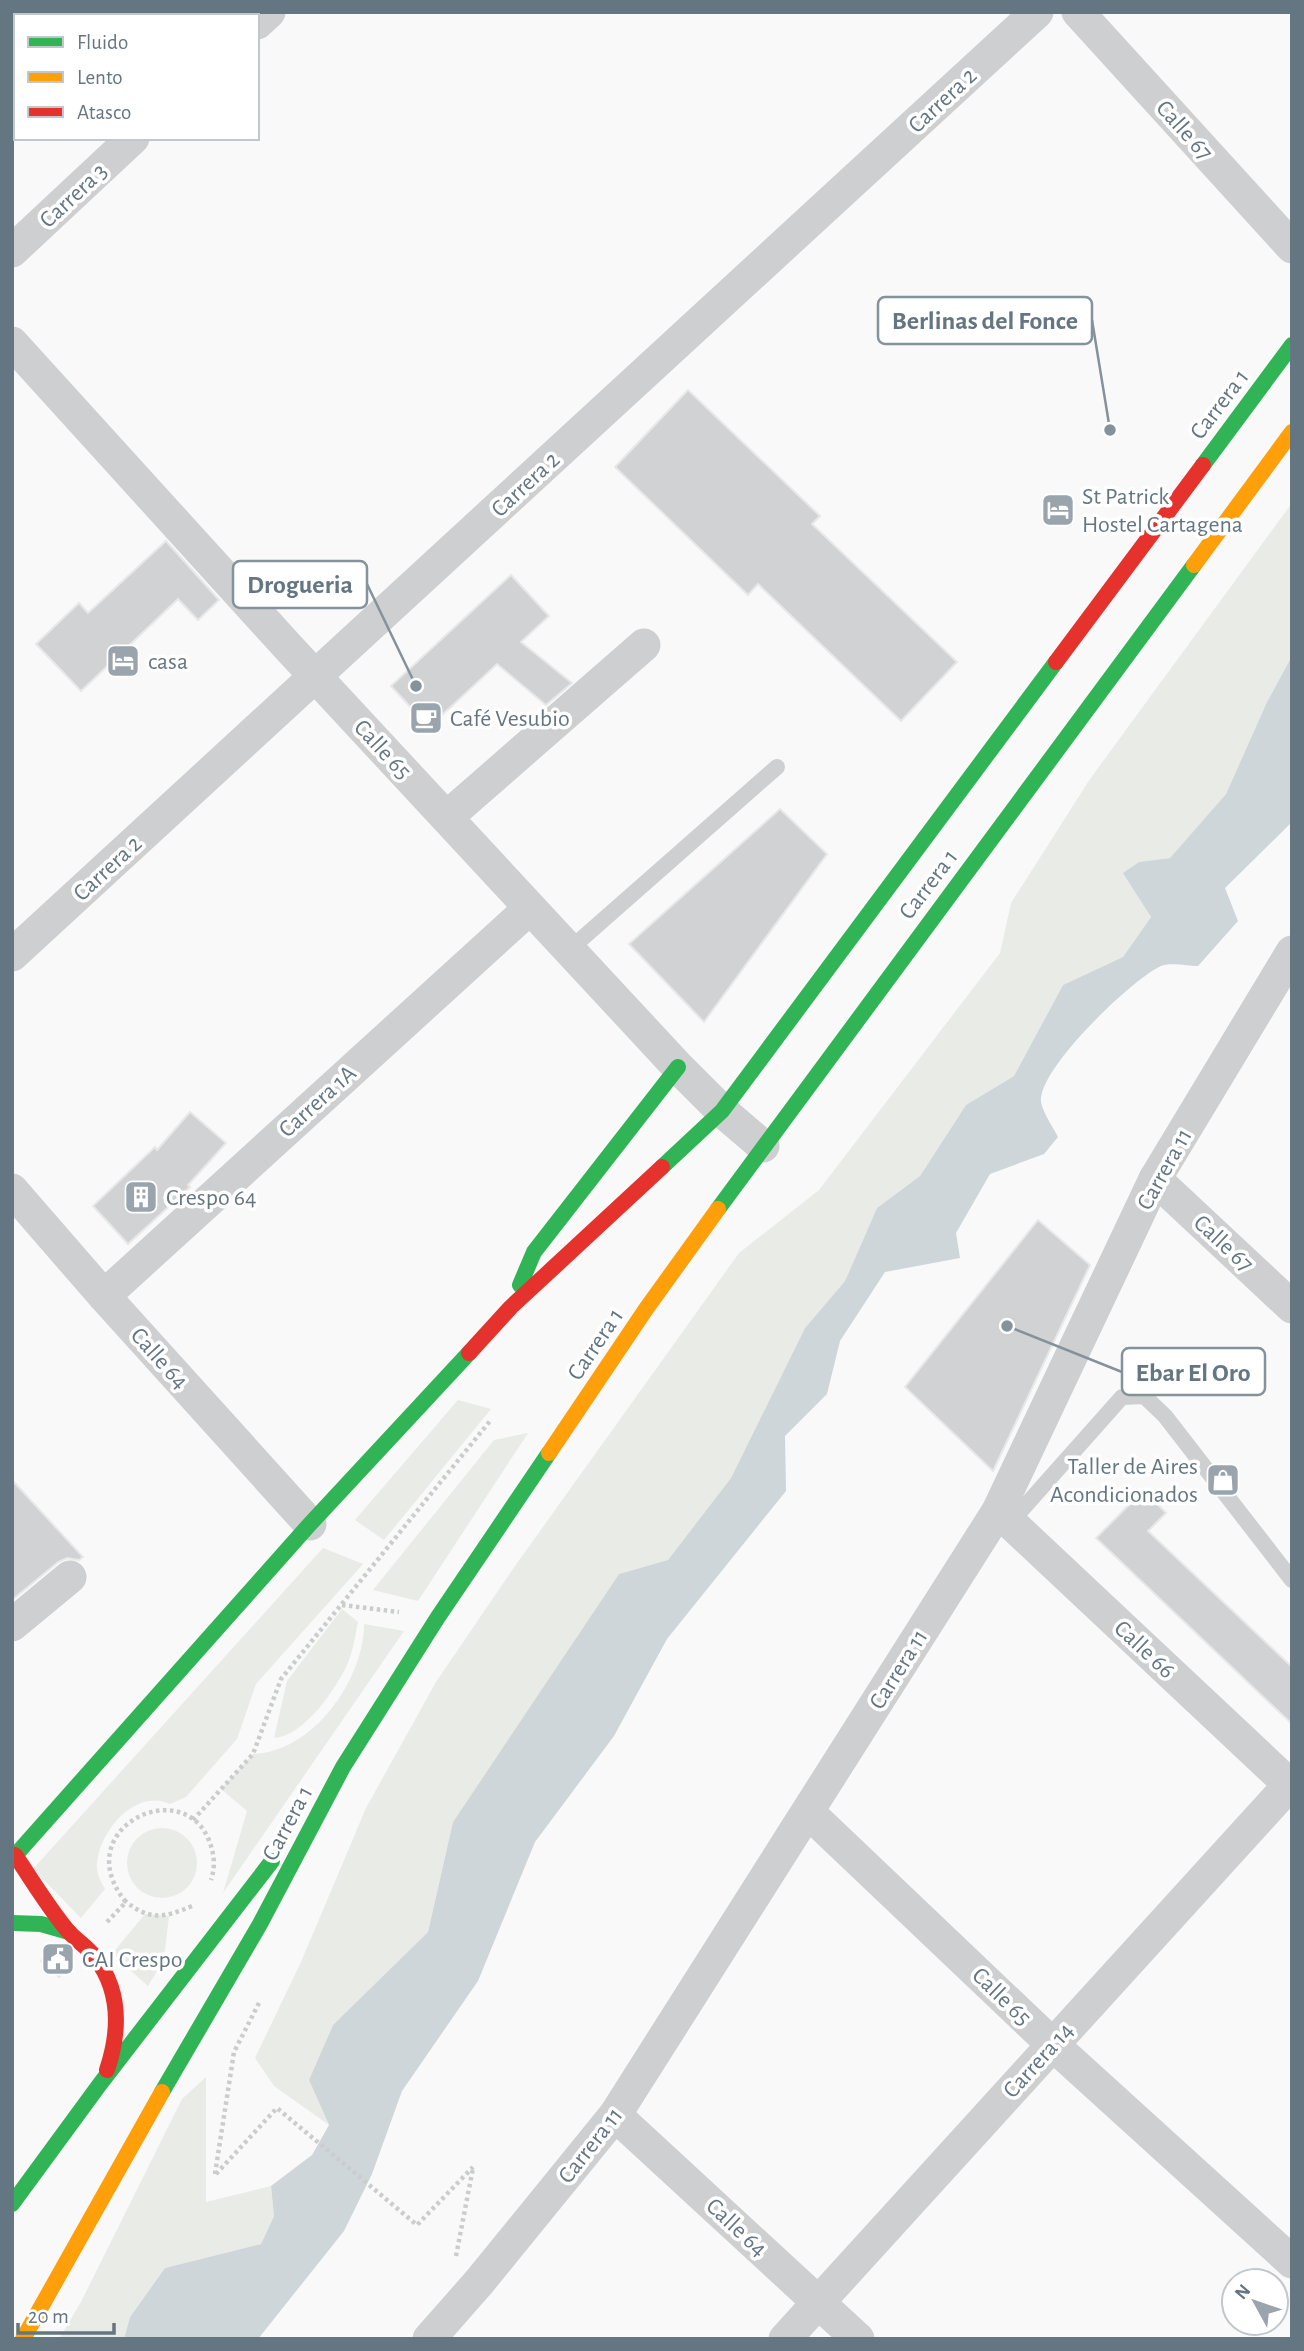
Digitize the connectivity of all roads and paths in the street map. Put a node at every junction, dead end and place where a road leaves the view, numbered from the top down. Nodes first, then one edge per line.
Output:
1 (1037, 12) edge
2 (1078, 12) edge
3 (131, 140) edge
4 (1292, 247) edge
5 (12, 251) edge
6 (12, 343) edge
7 (1292, 345) edge
8 (1292, 432) edge
9 (644, 645) dead end
10 (315, 676) junction
11 (777, 767) dead end
12 (447, 817) junction
13 (530, 908) junction
14 (569, 950) junction
15 (1292, 952) edge
16 (12, 955) edge
17 (678, 1066) junction
18 (722, 1111) junction
19 (763, 1146) junction
20 (1155, 1180) junction
21 (12, 1190) edge
22 (104, 1296) junction
23 (511, 1307) junction
24 (1292, 1307) edge
25 (490, 1421) dead end
26 (1004, 1517) junction
27 (310, 1524) junction
28 (70, 1577) dead end
29 (1292, 1580) edge
30 (341, 1605) junction
31 (438, 1617) junction
32 (12, 1625) edge
33 (343, 1767) junction
34 (1291, 1784) edge
35 (808, 1812) junction
36 (193, 1820) junction
37 (13, 1855) edge
38 (209, 1888) dead end
39 (194, 1905) dead end
40 (12, 1923) edge
41 (69, 1932) junction
42 (264, 1992) dead end
43 (1052, 2045) junction
44 (100, 2084) junction
45 (615, 2115) junction
46 (12, 2204) edge
47 (1292, 2262) edge
48 (480, 2281) junction
49 (818, 2302) junction
50 (23, 2339) edge
51 (429, 2339) edge
52 (785, 2339) edge
53 (858, 2339) edge

1 - 10 street, Carrera 2
2 - 4 street, Calle 67
3 - 5 street, Carrera 3
6 - 10 street, Calle 65
7 - 18 main road, Carrera 1
8 - 19 main road, Carrera 1
9 - 12 street
10 - 12 street, Calle 65
10 - 16 street, Carrera 2
11 - 14 lane
12 - 13 street, Calle 65
13 - 14 street, Calle 65
13 - 22 street, Carrera 1A
14 - 17 street, Calle 65
15 - 20 street, Carrera 11
17 - 18 street, Calle 65
17 - 23 main road
18 - 19 street, Calle 65
18 - 23 main road, Carrera 1
19 - 31 main road, Carrera 1
20 - 24 street, Calle 67
20 - 26 street, Carrera 11
21 - 22 street, Calle 64
22 - 27 street, Calle 64
23 - 27 main road, Carrera 1
25 - 30 path
26 - 29 lane
26 - 34 street, Calle 66
26 - 35 street, Carrera 11
27 - 37 main road, Carrera 1
28 - 32 street
30 - 31 path
30 - 36 path
31 - 33 main road, Carrera 1
33 - 44 main road
33 - 50 main road, Carrera 1
34 - 43 street, Carrera 14
35 - 43 street, Calle 65
35 - 45 street, Carrera 11
36 - 38 path
36 - 39 path
37 - 41 main road
40 - 41 main road
41 - 44 main road
42 - 48 path
43 - 47 street, Calle 65
43 - 49 street, Carrera 14
44 - 46 main road
45 - 48 street, Carrera 11
45 - 49 street, Calle 64
48 - 51 street, Carrera 11
49 - 52 street, Carrera 14
49 - 53 street, Calle 64

